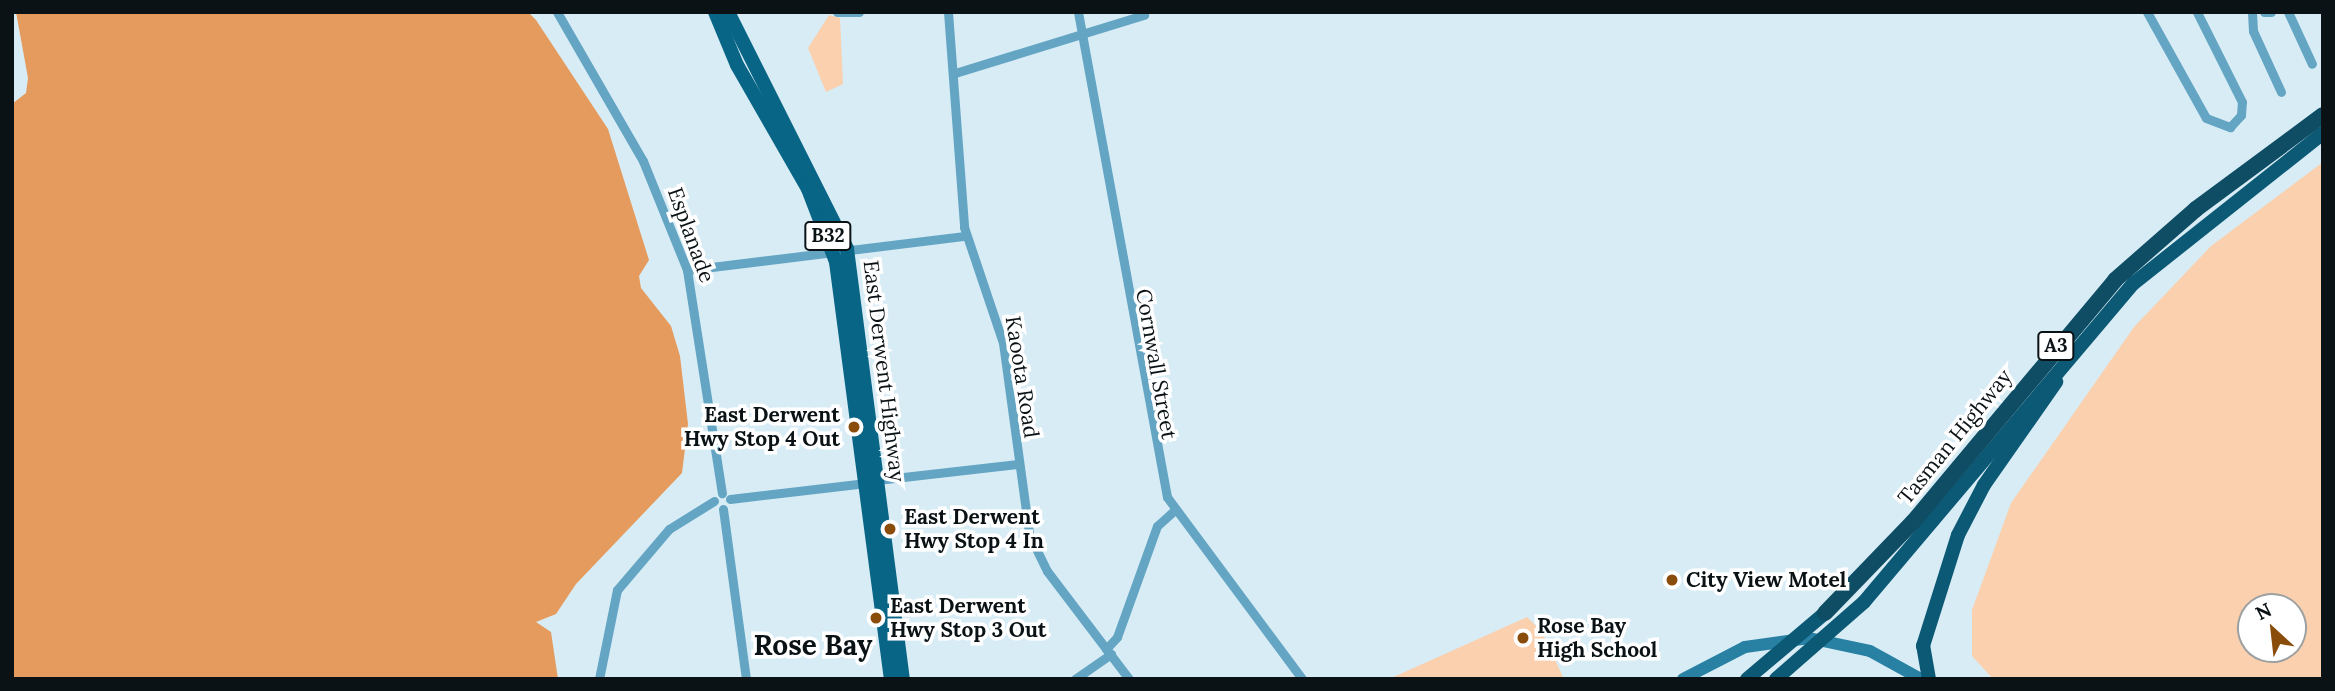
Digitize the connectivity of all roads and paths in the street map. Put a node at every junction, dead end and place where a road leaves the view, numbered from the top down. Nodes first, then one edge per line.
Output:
1 (557, 12) edge
2 (716, 12) edge
3 (728, 12) edge
4 (837, 12) edge
5 (859, 12) edge
6 (947, 12) edge
7 (1078, 12) edge
8 (2147, 12) edge
9 (2197, 12) edge
10 (2252, 12) edge
11 (2264, 12) edge
12 (2272, 12) edge
13 (2288, 12) edge
14 (1144, 15) dead end
15 (1081, 31) junction
16 (2312, 64) dead end
17 (955, 73) junction
18 (2281, 92) dead end
19 (2323, 115) edge
20 (2323, 133) edge
21 (965, 236) junction
22 (840, 249) junction
23 (687, 271) junction
24 (2113, 304) junction
25 (1017, 464) junction
26 (872, 482) junction
27 (726, 496) junction
28 (714, 501) junction
29 (723, 509) junction
30 (1175, 510) junction
31 (1825, 614) joint
32 (1109, 651) junction
33 (599, 679) edge
34 (746, 679) edge
35 (891, 679) edge
36 (902, 679) edge
37 (1075, 679) edge
38 (1129, 679) edge
39 (1301, 679) edge
40 (1683, 679) edge
41 (1747, 679) edge
42 (1776, 679) edge
43 (1921, 679) edge
44 (1929, 679) edge

1 - 23 street, Esplanade
2 - 22 main road, East Derwent Highway / B32
3 - 22 main road, East Derwent Highway / B32
4 - 5 street
6 - 17 street, Kaoota Road
7 - 15 street, Cornwall Street
8 - 9 street
10 - 18 street
11 - 12 street
13 - 16 street
14 - 15 street
15 - 17 street
15 - 30 street, Cornwall Street
17 - 21 street, Kaoota Road
19 - 31 highway, Tasman Highway / A3
20 - 24 highway, Tasman Highway / A3
21 - 22 street
21 - 25 street, Kaoota Road
22 - 23 street
22 - 26 main road, East Derwent Highway / B32
23 - 27 street, Esplanade
24 - 42 highway, Tasman Highway / A3
24 - 44 highway
25 - 26 street
25 - 32 street, Kaoota Road
26 - 27 street
26 - 35 main road, East Derwent Highway / B32
26 - 36 main road, East Derwent Highway / B32
27 - 28 street
27 - 29 street
28 - 29 street
28 - 33 street
29 - 34 street
30 - 32 street
30 - 39 street, Cornwall Street
31 - 41 highway, Tasman Highway / A3
32 - 37 street
32 - 38 street, Kaoota Road
40 - 43 main road

